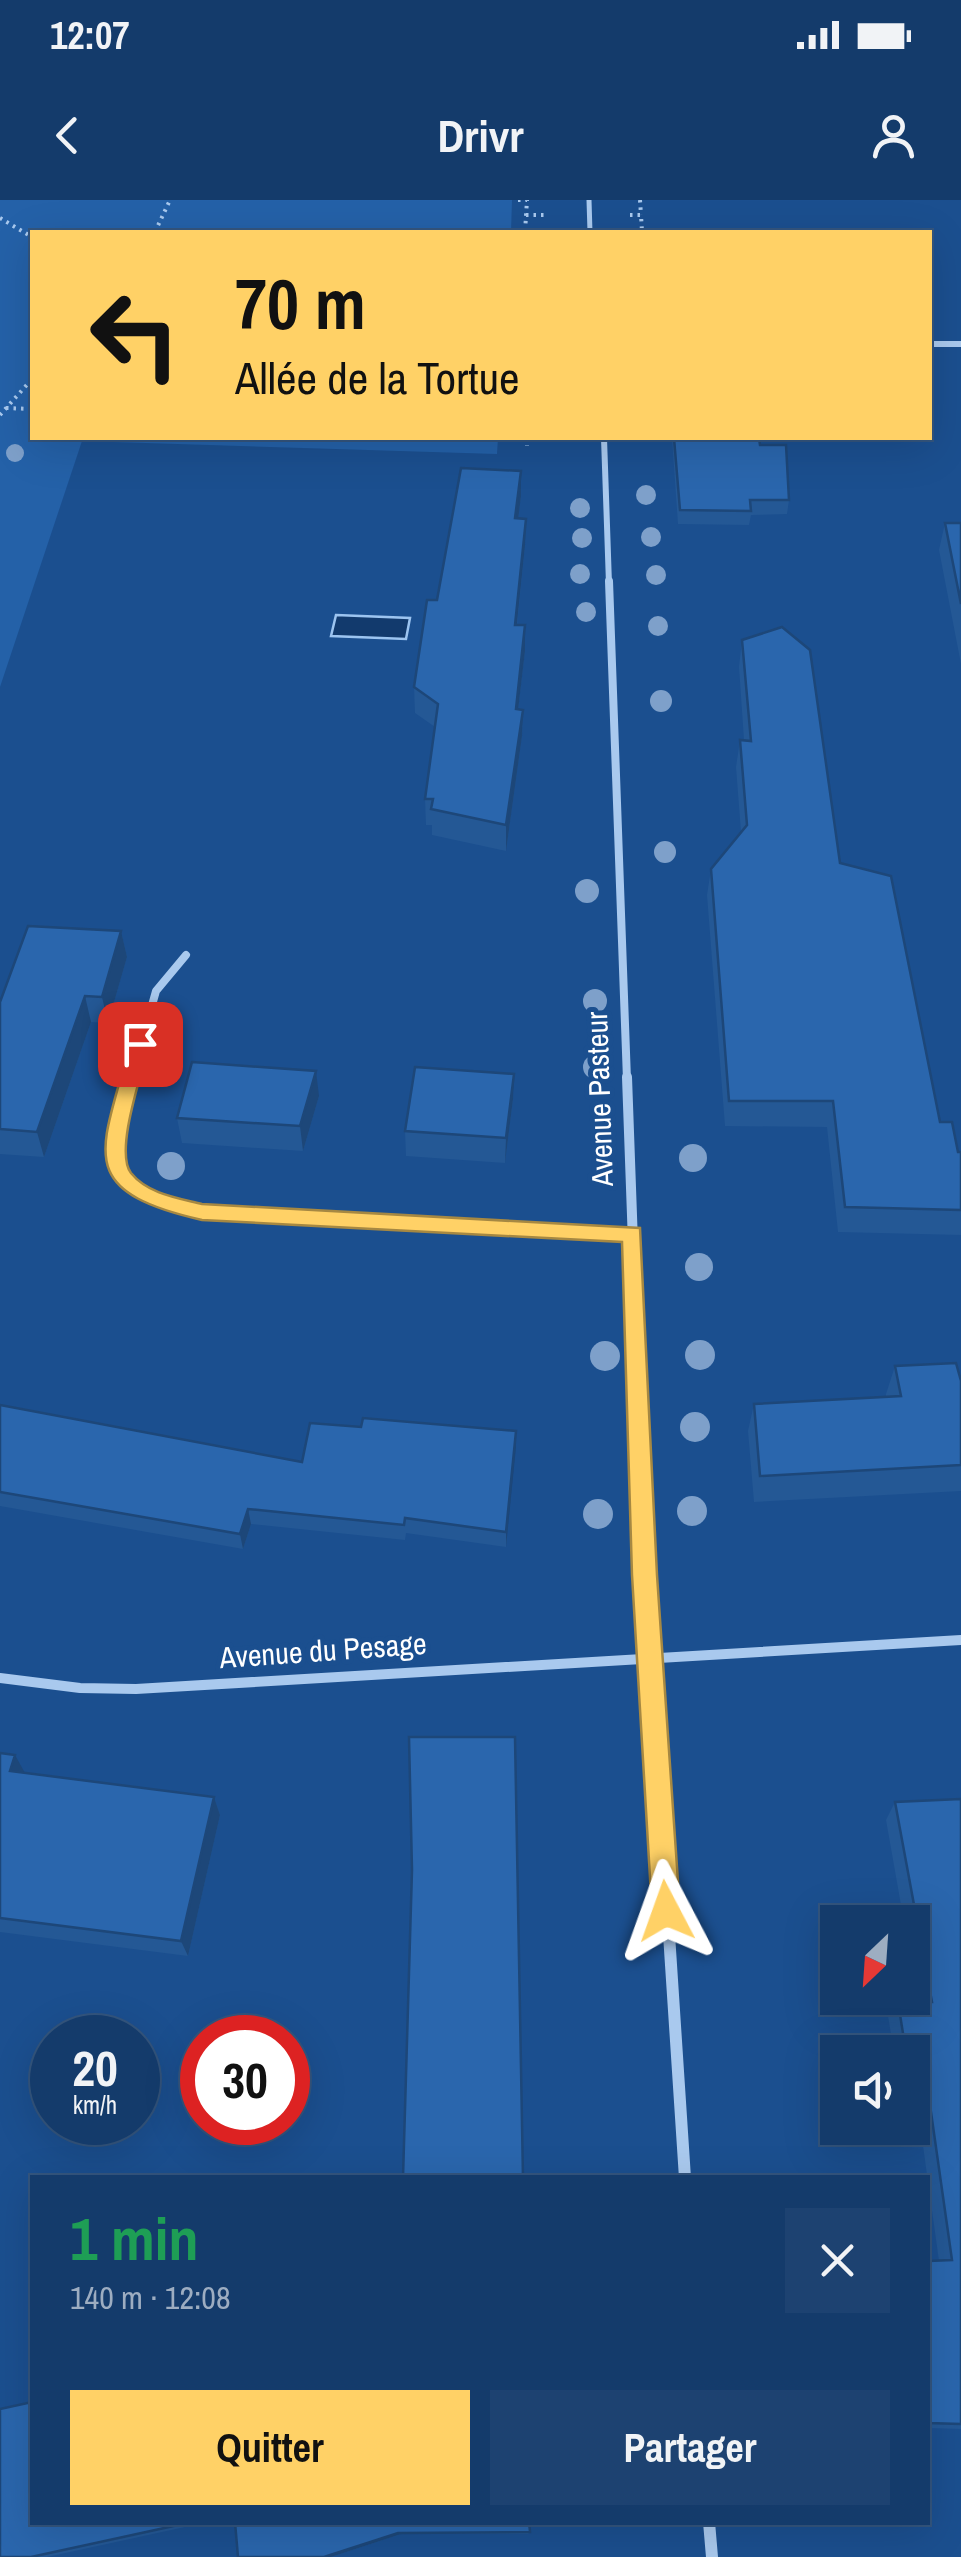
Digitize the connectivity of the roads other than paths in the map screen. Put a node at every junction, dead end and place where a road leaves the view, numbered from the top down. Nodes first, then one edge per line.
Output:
1 (589, 200) edge
2 (590, 230) edge
3 (932, 344) edge
4 (961, 344) edge
5 (604, 440) edge
6 (186, 956) dead end
7 (632, 1234) junction
8 (961, 1640) edge
9 (651, 1658) junction
10 (0, 1678) edge
11 (684, 2175) edge
12 (709, 2525) edge
13 (712, 2557) edge

1 - 2 lane
3 - 4 street
5 - 7 street, Avenue Pasteur
6 - 7 street
7 - 9 street, Avenue Pasteur
8 - 9 street, Avenue du Pesage
9 - 10 street, Avenue du Pesage
9 - 11 street, Avenue Pasteur
12 - 13 street

